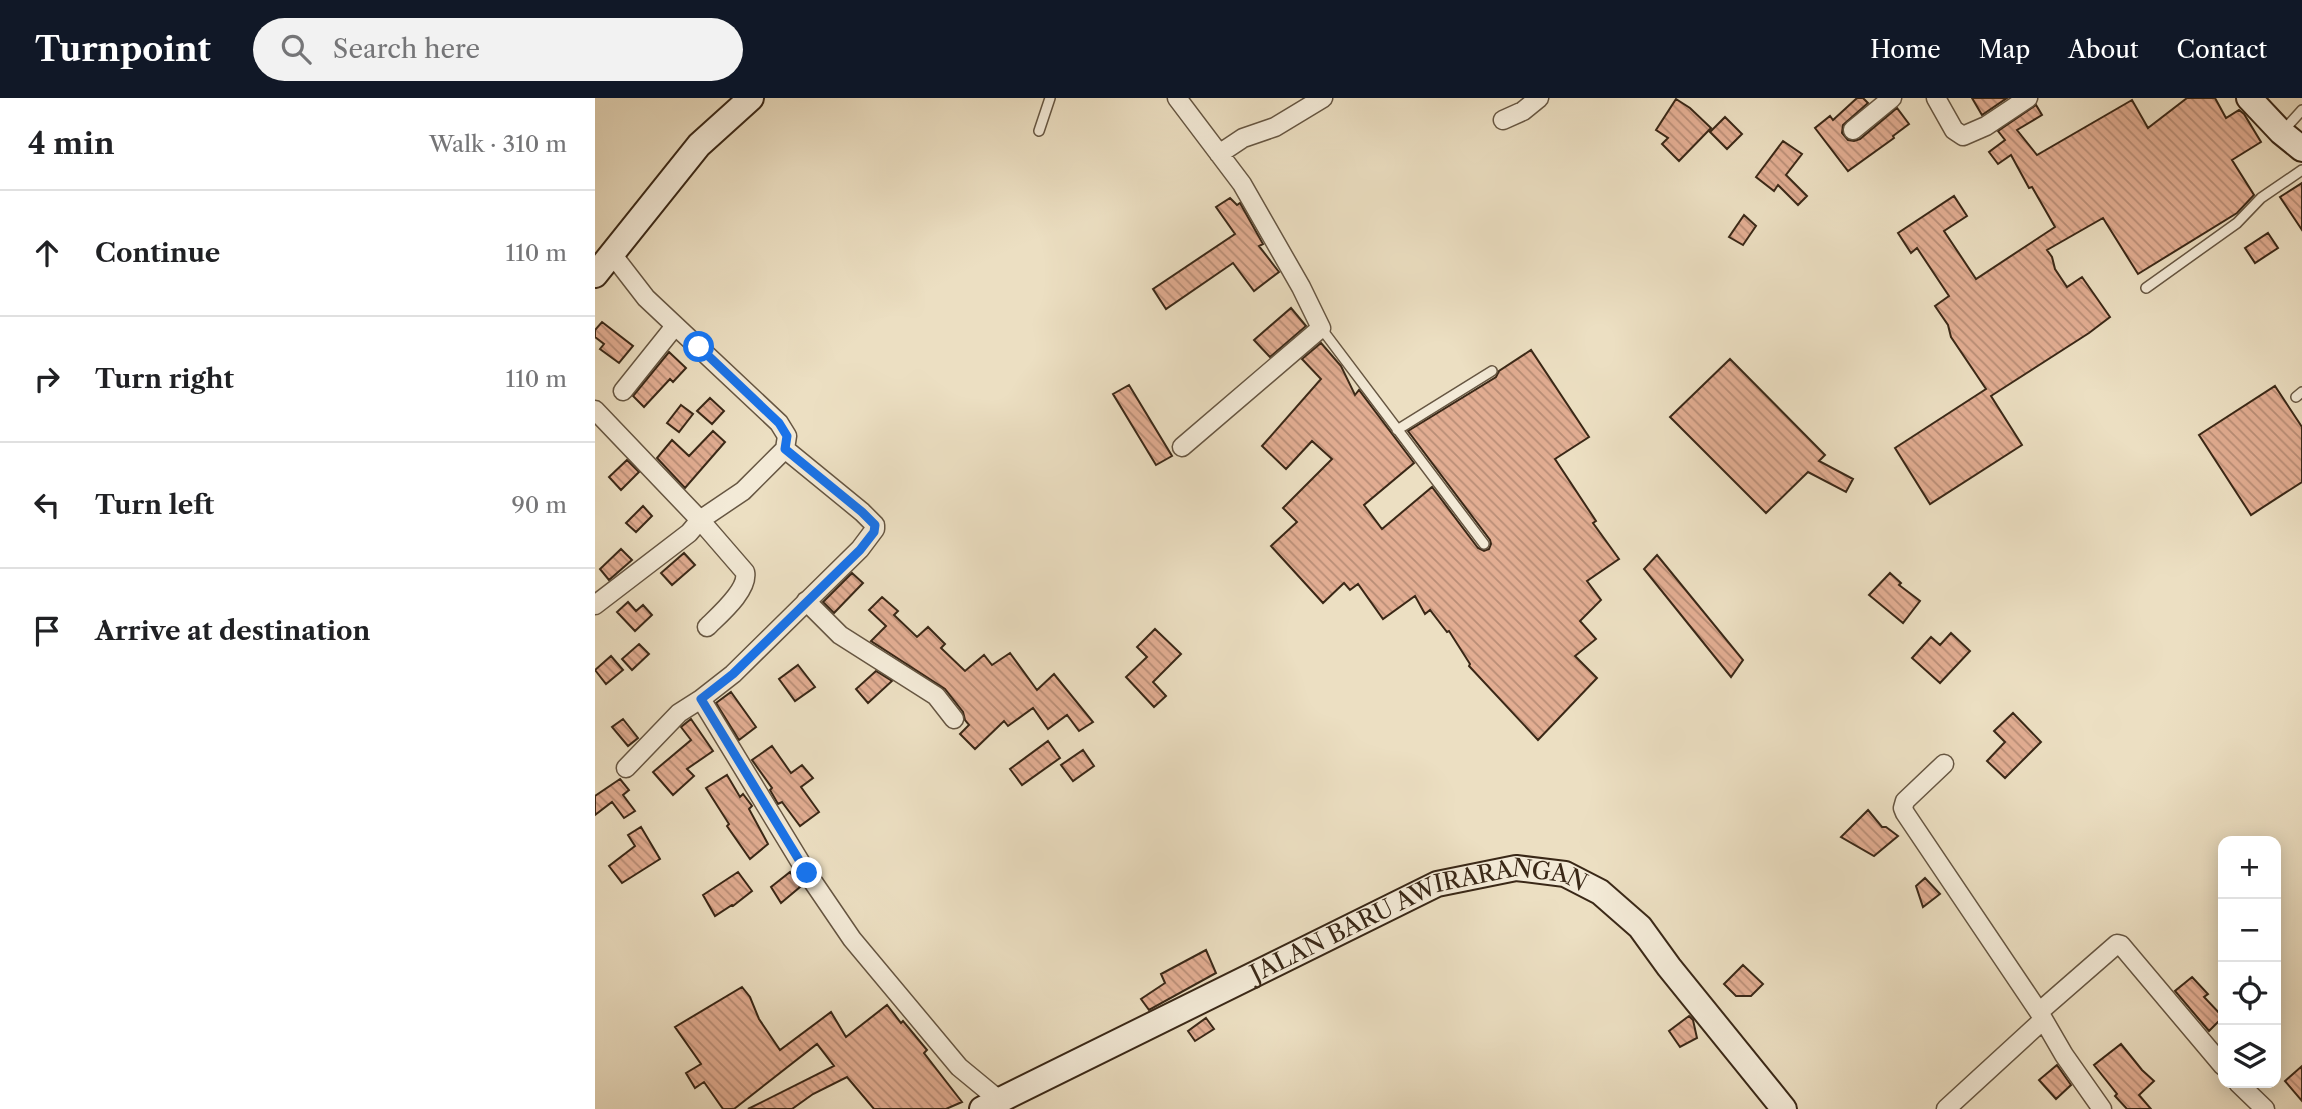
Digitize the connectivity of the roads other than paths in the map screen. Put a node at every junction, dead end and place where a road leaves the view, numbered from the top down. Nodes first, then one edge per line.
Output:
1 (751, 98) edge
2 (1050, 98) edge
3 (1177, 98) edge
4 (1323, 98) edge
5 (1539, 98) edge
6 (1892, 98) edge
7 (1936, 98) edge
8 (2028, 98) edge
9 (2249, 98) edge
10 (2302, 110) edge
11 (1503, 120) dead end
12 (1853, 130) dead end
13 (1039, 131) dead end
14 (2281, 132) junction
15 (2302, 149) edge
16 (1219, 154) junction
17 (2302, 170) edge
18 (600, 267) edge
19 (2145, 288) dead end
20 (675, 326) junction
21 (1321, 328) junction
22 (1492, 370) dead end
23 (623, 390) dead end
24 (595, 410) edge
25 (1397, 430) junction
26 (1182, 447) dead end
27 (785, 449) junction
28 (700, 520) junction
29 (1484, 544) dead end
30 (806, 601) junction
31 (595, 606) edge
32 (707, 627) dead end
33 (701, 699) junction
34 (954, 719) dead end
35 (1944, 764) dead end
36 (626, 768) dead end
37 (2041, 1016) junction
38 (2218, 1060) edge
39 (2243, 1088) edge
40 (991, 1104) edge
41 (1784, 1109) edge
42 (1946, 1109) edge
43 (2102, 1109) edge
44 (2265, 1109) edge

1 - 18 street
2 - 13 lane
3 - 16 street
4 - 16 street
5 - 11 street
6 - 12 street
7 - 8 street
9 - 14 street
10 - 14 lane
14 - 15 street
16 - 21 street
17 - 19 lane
18 - 20 street
20 - 23 street
20 - 27 street
21 - 25 lane
21 - 26 street
22 - 25 lane
24 - 28 street
25 - 29 lane
27 - 28 street
27 - 30 street
28 - 31 street
28 - 32 street
30 - 33 street
30 - 34 street
33 - 36 street
33 - 40 street
35 - 37 street
37 - 38 street
37 - 42 street
37 - 43 street
39 - 44 street
40 - 41 street, JALAN BARU AWIRARANGAN

